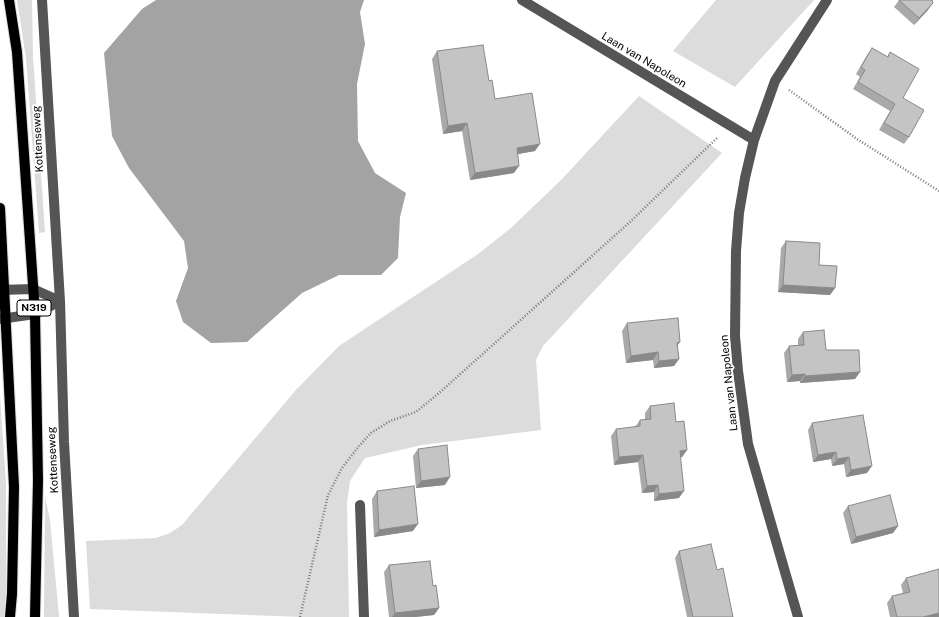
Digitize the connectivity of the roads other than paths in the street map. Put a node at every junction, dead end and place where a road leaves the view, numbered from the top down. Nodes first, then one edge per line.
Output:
1 (9, 0) edge
2 (42, 0) edge
3 (522, 0) edge
4 (828, 0) edge
5 (754, 140) junction
6 (0, 208) edge
7 (33, 289) junction
8 (2, 290) edge
9 (60, 302) junction
10 (34, 314) junction
11 (3, 319) edge
12 (360, 505) dead end
13 (10, 617) edge
14 (35, 617) edge
15 (74, 617) edge
16 (364, 617) edge
17 (798, 617) edge

1 - 7 main road, Kottenseweg / N319
2 - 9 street, Kottenseweg
3 - 5 street, Laan van Napoleon
4 - 5 street, Laan van Napoleon
5 - 17 street, Laan van Napoleon
6 - 8 main road, N319
7 - 8 street
7 - 9 street
7 - 10 main road, Kottenseweg / N319
8 - 11 main road, N319
9 - 10 street
9 - 15 street, Kottenseweg
10 - 11 street
10 - 14 main road, Kottenseweg / N319
11 - 13 main road, N319
12 - 16 street

